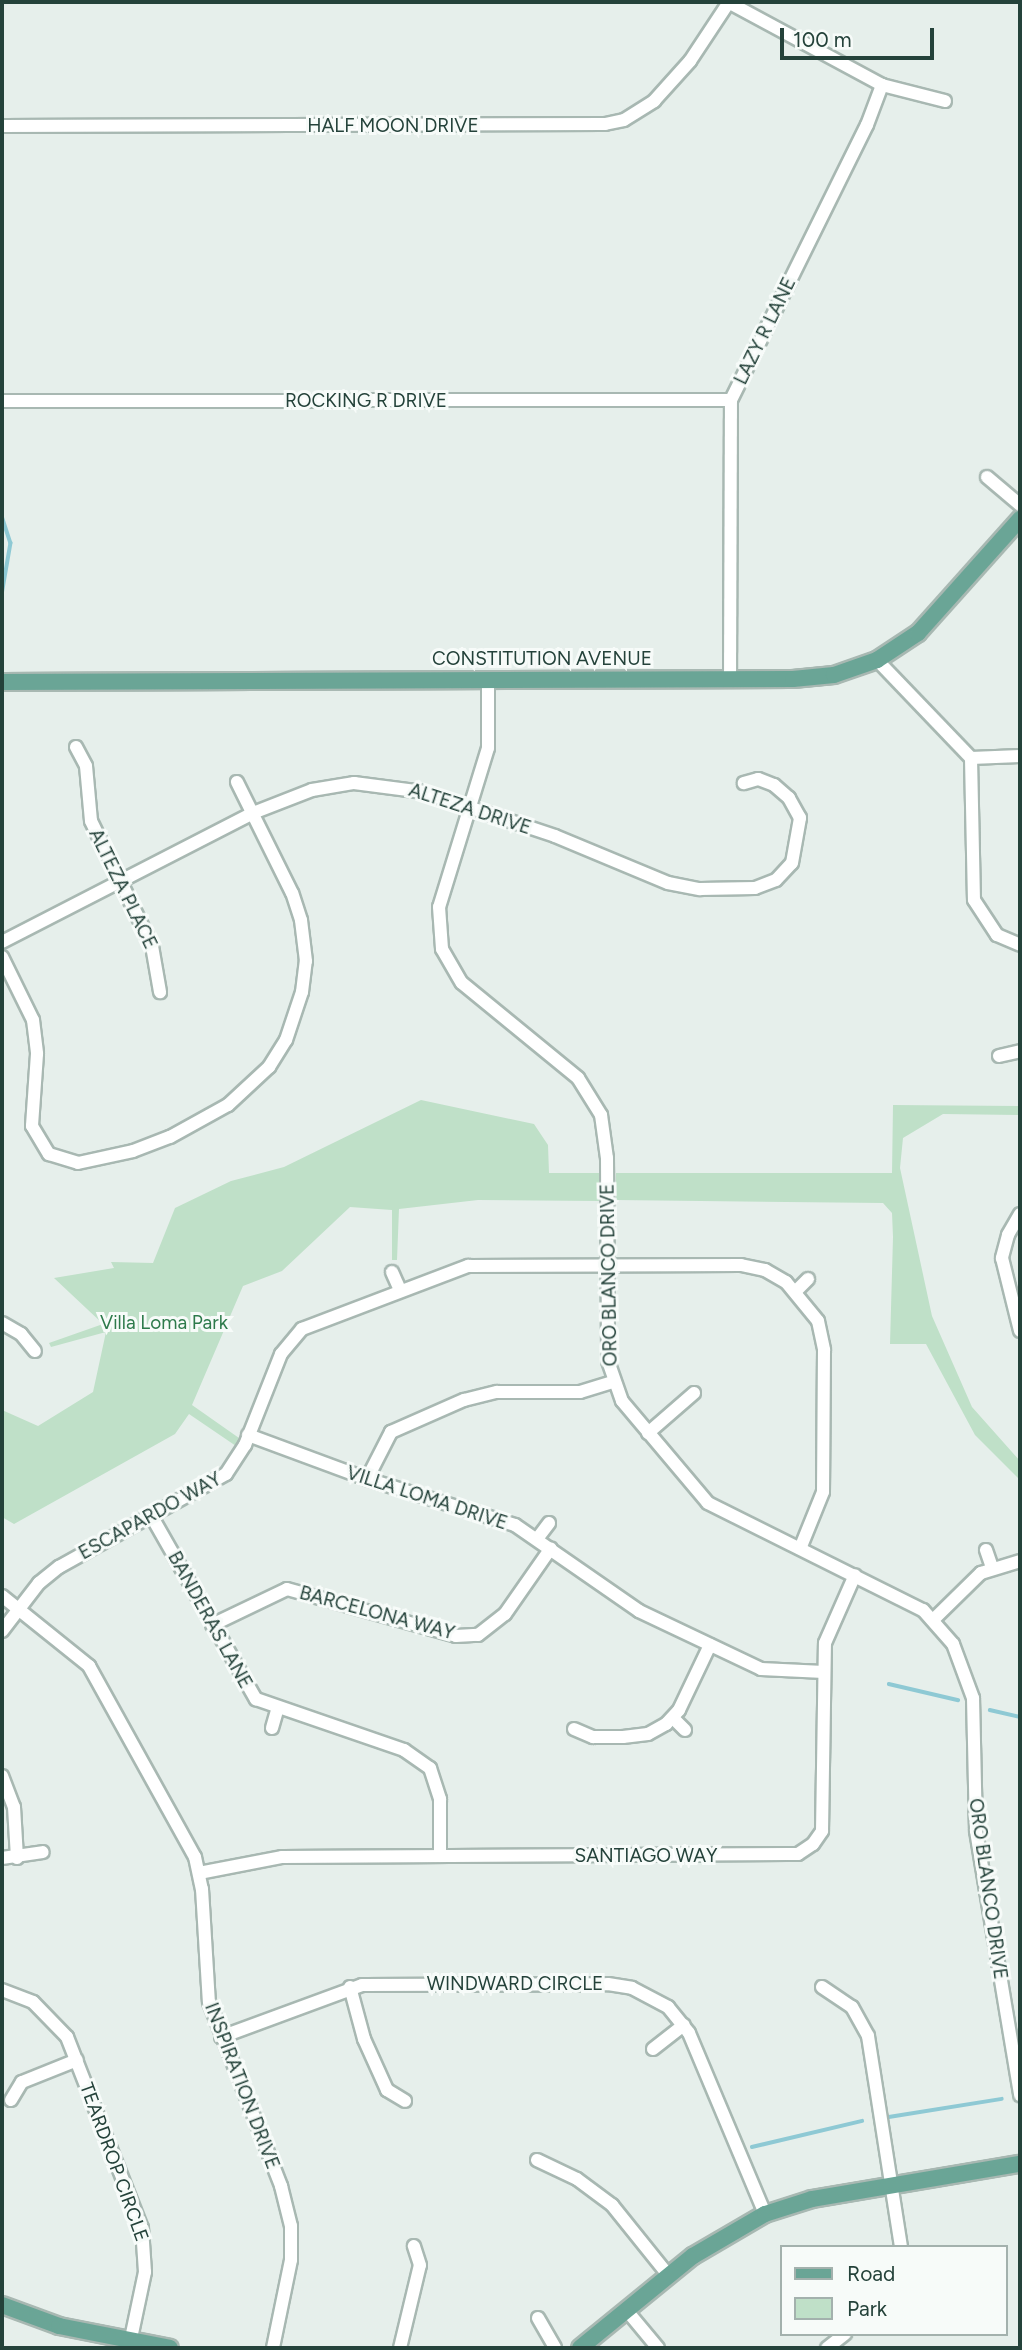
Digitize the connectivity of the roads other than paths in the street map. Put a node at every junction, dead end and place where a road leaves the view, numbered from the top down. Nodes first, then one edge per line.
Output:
1 (729, 2) edge
2 (882, 85) junction
3 (945, 102) dead end
4 (2, 126) edge
5 (731, 400) junction
6 (2, 401) edge
7 (987, 477) dead end
8 (1020, 505) edge
9 (1020, 519) edge
10 (877, 660) junction
11 (730, 679) junction
12 (488, 680) junction
13 (2, 681) edge
14 (76, 747) dead end
15 (1020, 756) edge
16 (971, 758) junction
17 (237, 782) dead end
18 (744, 783) dead end
19 (473, 808) junction
20 (253, 813) junction
21 (120, 882) junction
22 (2, 942) edge
23 (1020, 945) edge
24 (2, 957) edge
25 (160, 992) dead end
26 (1020, 1051) edge
27 (999, 1056) dead end
28 (1020, 1214) edge
29 (607, 1264) junction
30 (392, 1272) dead end
31 (808, 1279) dead end
32 (400, 1290) junction
33 (796, 1291) junction
34 (2, 1323) edge
35 (1020, 1331) edge
36 (35, 1351) dead end
37 (612, 1382) junction
38 (694, 1393) dead end
39 (648, 1433) junction
40 (248, 1435) junction
41 (368, 1479) junction
42 (152, 1517) junction
43 (549, 1523) dead end
44 (537, 1539) junction
45 (551, 1548) junction
46 (800, 1549) junction
47 (986, 1550) dead end
48 (1020, 1561) edge
49 (992, 1567) junction
50 (855, 1575) junction
51 (2, 1595) edge
52 (19, 1609) junction
53 (934, 1619) junction
54 (212, 1625) junction
55 (2, 1632) edge
56 (710, 1645) junction
57 (824, 1672) junction
58 (277, 1710) junction
59 (673, 1718) junction
60 (272, 1728) dead end
61 (574, 1729) dead end
62 (685, 1730) dead end
63 (442, 1758) dead end
64 (430, 1768) junction
65 (2, 1776) edge
66 (43, 1852) dead end
67 (440, 1856) junction
68 (2, 1858) edge
69 (17, 1858) junction
70 (199, 1873) junction
71 (350, 1987) junction
72 (822, 1987) dead end
73 (2, 1990) edge
74 (55, 2000) dead end
75 (45, 2011) junction
76 (684, 2025) junction
77 (222, 2037) junction
78 (653, 2049) dead end
79 (77, 2060) junction
80 (1020, 2095) edge
81 (12, 2100) dead end
82 (405, 2101) dead end
83 (537, 2160) dead end
84 (1020, 2164) edge
85 (891, 2186) junction
86 (765, 2214) junction
87 (901, 2245) edge
88 (414, 2246) dead end
89 (669, 2276) junction
90 (2, 2305) edge
91 (628, 2312) junction
92 (538, 2318) dead end
93 (842, 2336) edge
94 (130, 2344) edge
95 (170, 2348) edge
96 (273, 2348) edge
97 (400, 2348) edge
98 (555, 2348) edge
99 (580, 2348) edge
100 (658, 2348) edge
101 (827, 2348) edge

1 - 2 street
1 - 4 street, HALF MOON DRIVE
2 - 3 street
2 - 5 street, LAZY R LANE
5 - 6 street, ROCKING R DRIVE
5 - 11 street, LAZY R LANE
7 - 8 street
9 - 10 main road, CONSTITUTION AVENUE
10 - 11 main road, CONSTITUTION AVENUE
10 - 16 street
11 - 12 main road, CONSTITUTION AVENUE
12 - 13 main road, CONSTITUTION AVENUE
12 - 19 street, ORO BLANCO DRIVE
14 - 21 street, ALTEZA PLACE
15 - 16 street
16 - 23 street
17 - 20 street
18 - 19 street, ALTEZA DRIVE
19 - 20 street, ALTEZA DRIVE
19 - 29 street, ORO BLANCO DRIVE
20 - 21 street, ALTEZA DRIVE
20 - 24 street
21 - 22 street, ALTEZA DRIVE
21 - 25 street, ALTEZA PLACE
26 - 27 street
28 - 35 street
29 - 32 street, ESCAPARDO WAY
29 - 33 street, ESCAPARDO WAY
29 - 37 street, ORO BLANCO DRIVE
30 - 32 street
31 - 33 street
32 - 40 street, ESCAPARDO WAY
33 - 46 street, ESCAPARDO WAY
34 - 36 street
37 - 39 street, ORO BLANCO DRIVE
37 - 41 street
38 - 39 street
39 - 46 street, ORO BLANCO DRIVE
40 - 41 street, VILLA LOMA DRIVE
40 - 42 street, ESCAPARDO WAY
41 - 44 street, VILLA LOMA DRIVE
42 - 52 street, ESCAPARDO WAY
42 - 54 street, BANDERAS LANE
43 - 44 street
44 - 45 street, VILLA LOMA DRIVE
45 - 54 street, BARCELONA WAY
45 - 56 street, VILLA LOMA DRIVE
46 - 50 street, ORO BLANCO DRIVE
47 - 49 street
48 - 49 street
49 - 53 street
50 - 53 street, ORO BLANCO DRIVE
50 - 57 street, SANTIAGO WAY
51 - 52 street, INSPIRATION DRIVE
52 - 55 street, ESCAPARDO WAY
52 - 70 street, INSPIRATION DRIVE
53 - 80 street, ORO BLANCO DRIVE
54 - 58 street, BANDERAS LANE
56 - 57 street, VILLA LOMA DRIVE
56 - 59 street
57 - 67 street, SANTIAGO WAY
58 - 60 street
58 - 64 street, BANDERAS LANE
59 - 61 street
59 - 62 street
63 - 64 street
64 - 67 street
65 - 69 street
66 - 69 street
67 - 70 street, SANTIAGO WAY
68 - 69 street
70 - 77 street, INSPIRATION DRIVE
71 - 76 street, WINDWARD CIRCLE
71 - 77 street, WINDWARD CIRCLE
71 - 82 street
72 - 85 street
73 - 75 street, TEARDROP CIRCLE
74 - 75 street
75 - 79 street, TEARDROP CIRCLE
76 - 78 street
76 - 86 street, WINDWARD CIRCLE
77 - 96 street, INSPIRATION DRIVE
79 - 81 street, TEARDROP CIRCLE
79 - 94 street, TEARDROP CIRCLE
83 - 89 street
84 - 85 main road
85 - 86 main road
85 - 87 street
86 - 89 main road
88 - 97 street
89 - 91 main road
90 - 94 main road
91 - 99 main road
91 - 100 street
92 - 98 street
93 - 101 street
94 - 95 main road

